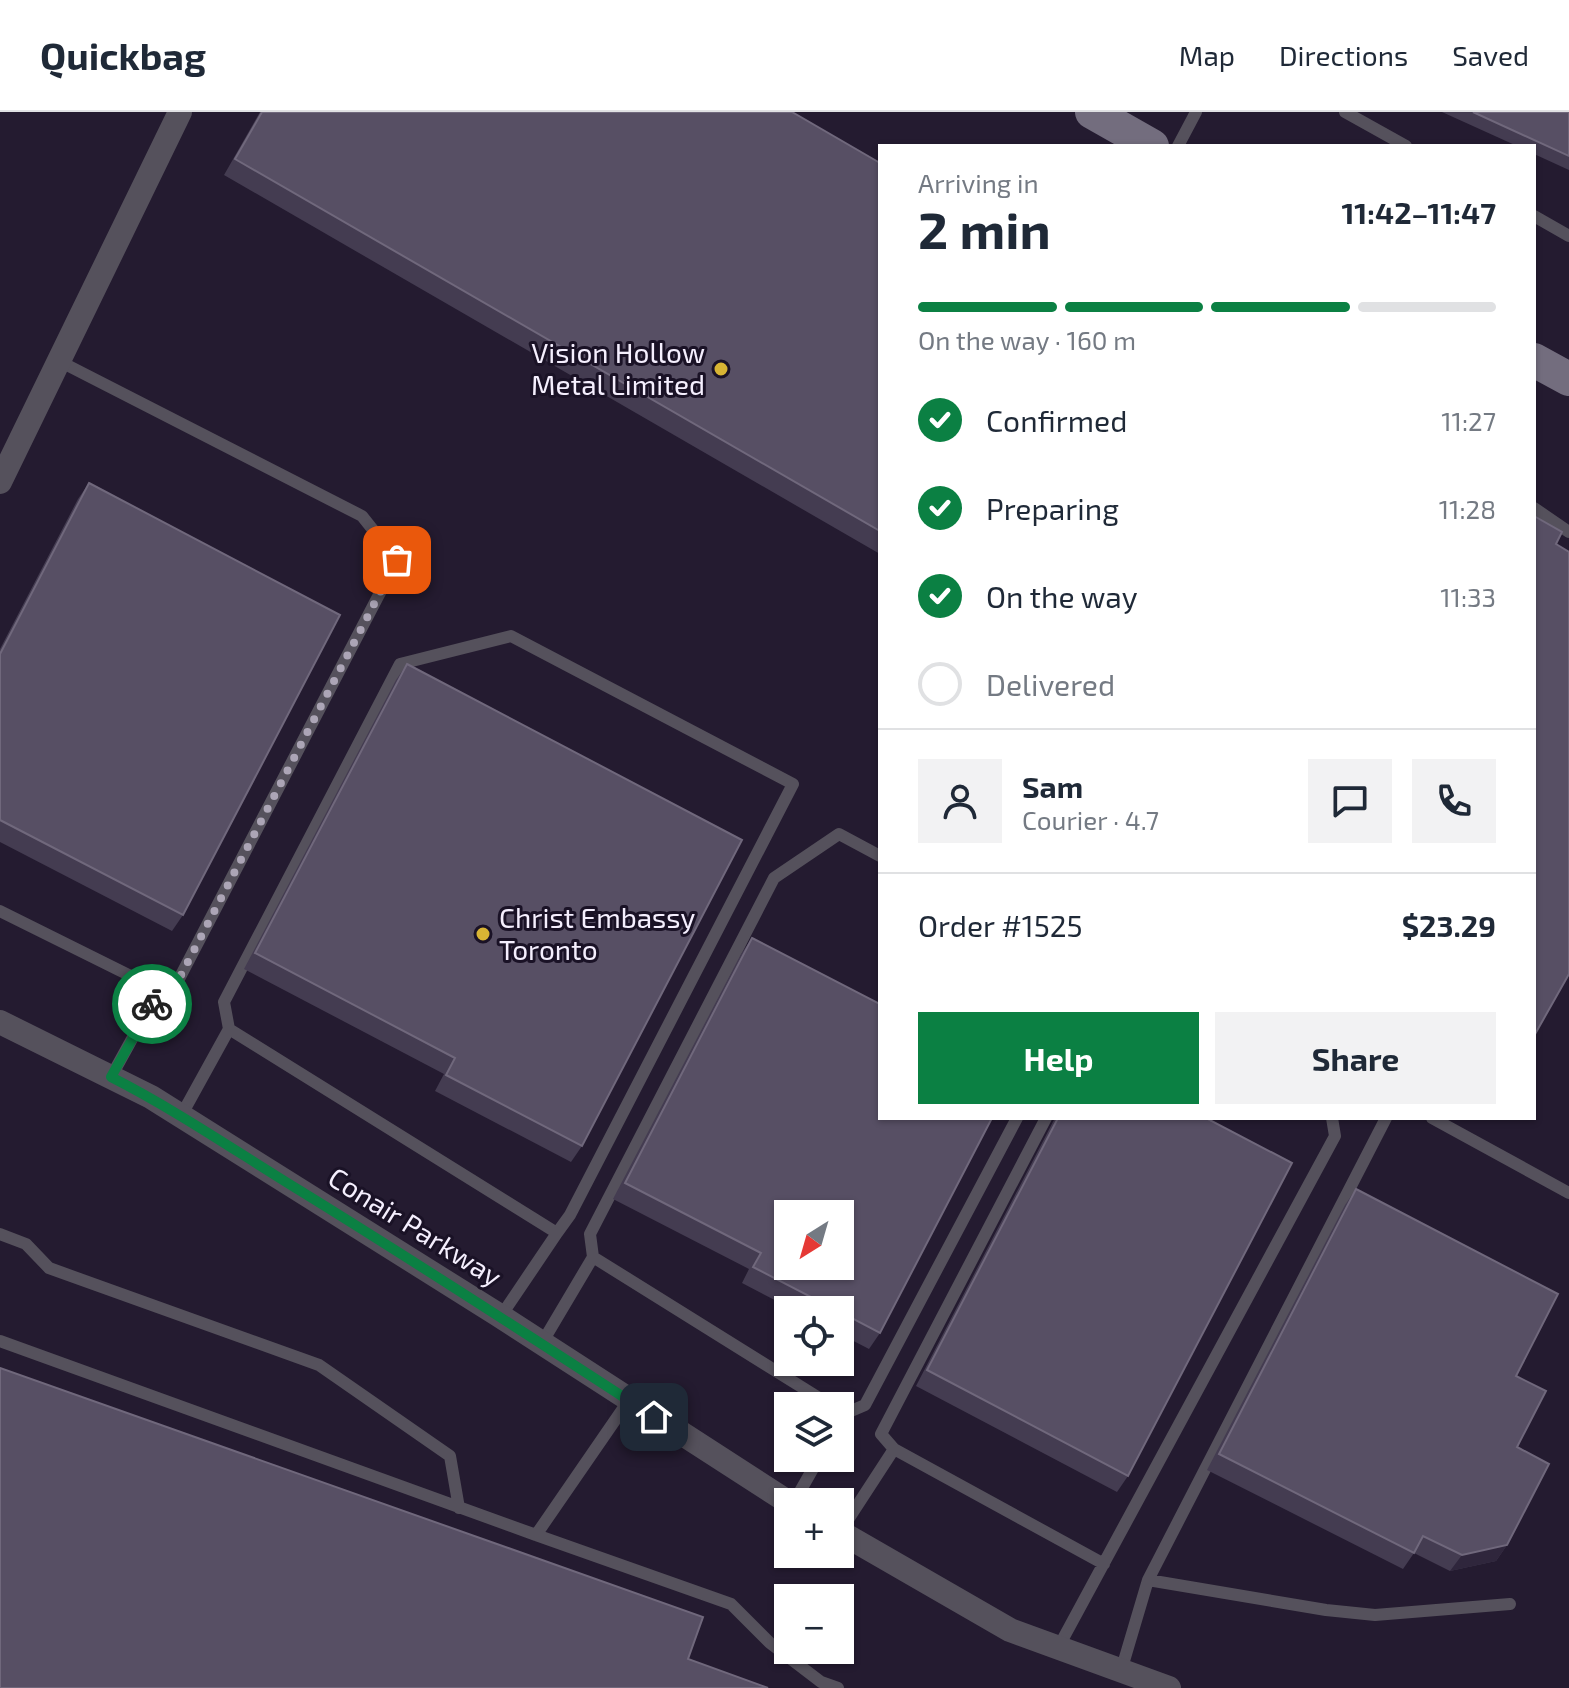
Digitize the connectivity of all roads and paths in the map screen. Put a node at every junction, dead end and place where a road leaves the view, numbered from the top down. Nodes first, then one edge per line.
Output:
1 (180, 112) edge
2 (1092, 112) edge
3 (1196, 112) edge
4 (1345, 112) edge
5 (1148, 144) edge
6 (1179, 144) edge
7 (1402, 144) edge
8 (1536, 217) edge
9 (1569, 236) edge
10 (59, 361) junction
11 (1536, 361) edge
12 (1569, 379) edge
13 (0, 482) edge
14 (1536, 509) edge
15 (1569, 532) edge
16 (878, 855) edge
17 (0, 911) edge
18 (159, 990) junction
19 (0, 1022) edge
20 (229, 1029) junction
21 (111, 1077) junction
22 (181, 1116) junction
23 (1016, 1120) edge
24 (1045, 1120) edge
25 (1332, 1120) edge
26 (1385, 1120) edge
27 (1436, 1120) edge
28 (1569, 1193) edge
29 (557, 1233) junction
30 (0, 1234) edge
31 (593, 1257) junction
32 (501, 1316) junction
33 (0, 1341) edge
34 (542, 1343) junction
35 (810, 1392) edge
36 (629, 1400) junction
37 (854, 1410) edge
38 (894, 1449) junction
39 (774, 1491) edge
40 (459, 1508) junction
41 (854, 1510) edge
42 (536, 1535) junction
43 (854, 1540) edge
44 (1104, 1564) junction
45 (1148, 1580) junction
46 (1510, 1604) dead end
47 (1058, 1648) junction
48 (1121, 1671) junction
49 (838, 1688) edge
50 (1169, 1688) edge

1 - 10 street
2 - 5 street
3 - 6 lane
4 - 7 lane
8 - 9 lane
10 - 13 street
10 - 18 lane
11 - 12 street
14 - 15 lane
16 - 31 lane
17 - 18 lane
18 - 21 lane
19 - 21 street, Conair Parkway
20 - 22 lane
20 - 29 lane
20 - 29 lane
21 - 22 street, Conair Parkway
22 - 32 street, Conair Parkway
23 - 37 lane
24 - 38 lane
25 - 44 lane
26 - 45 lane
27 - 28 lane
29 - 32 lane
30 - 40 lane
31 - 34 lane
31 - 35 lane
32 - 34 street, Conair Parkway
33 - 40 lane
34 - 36 street, Conair Parkway
36 - 39 street, Conair Parkway
36 - 42 lane
38 - 41 lane
38 - 44 lane
40 - 42 lane
42 - 49 lane
43 - 47 street
44 - 47 lane
45 - 46 lane
45 - 48 lane
47 - 48 street
48 - 50 street

